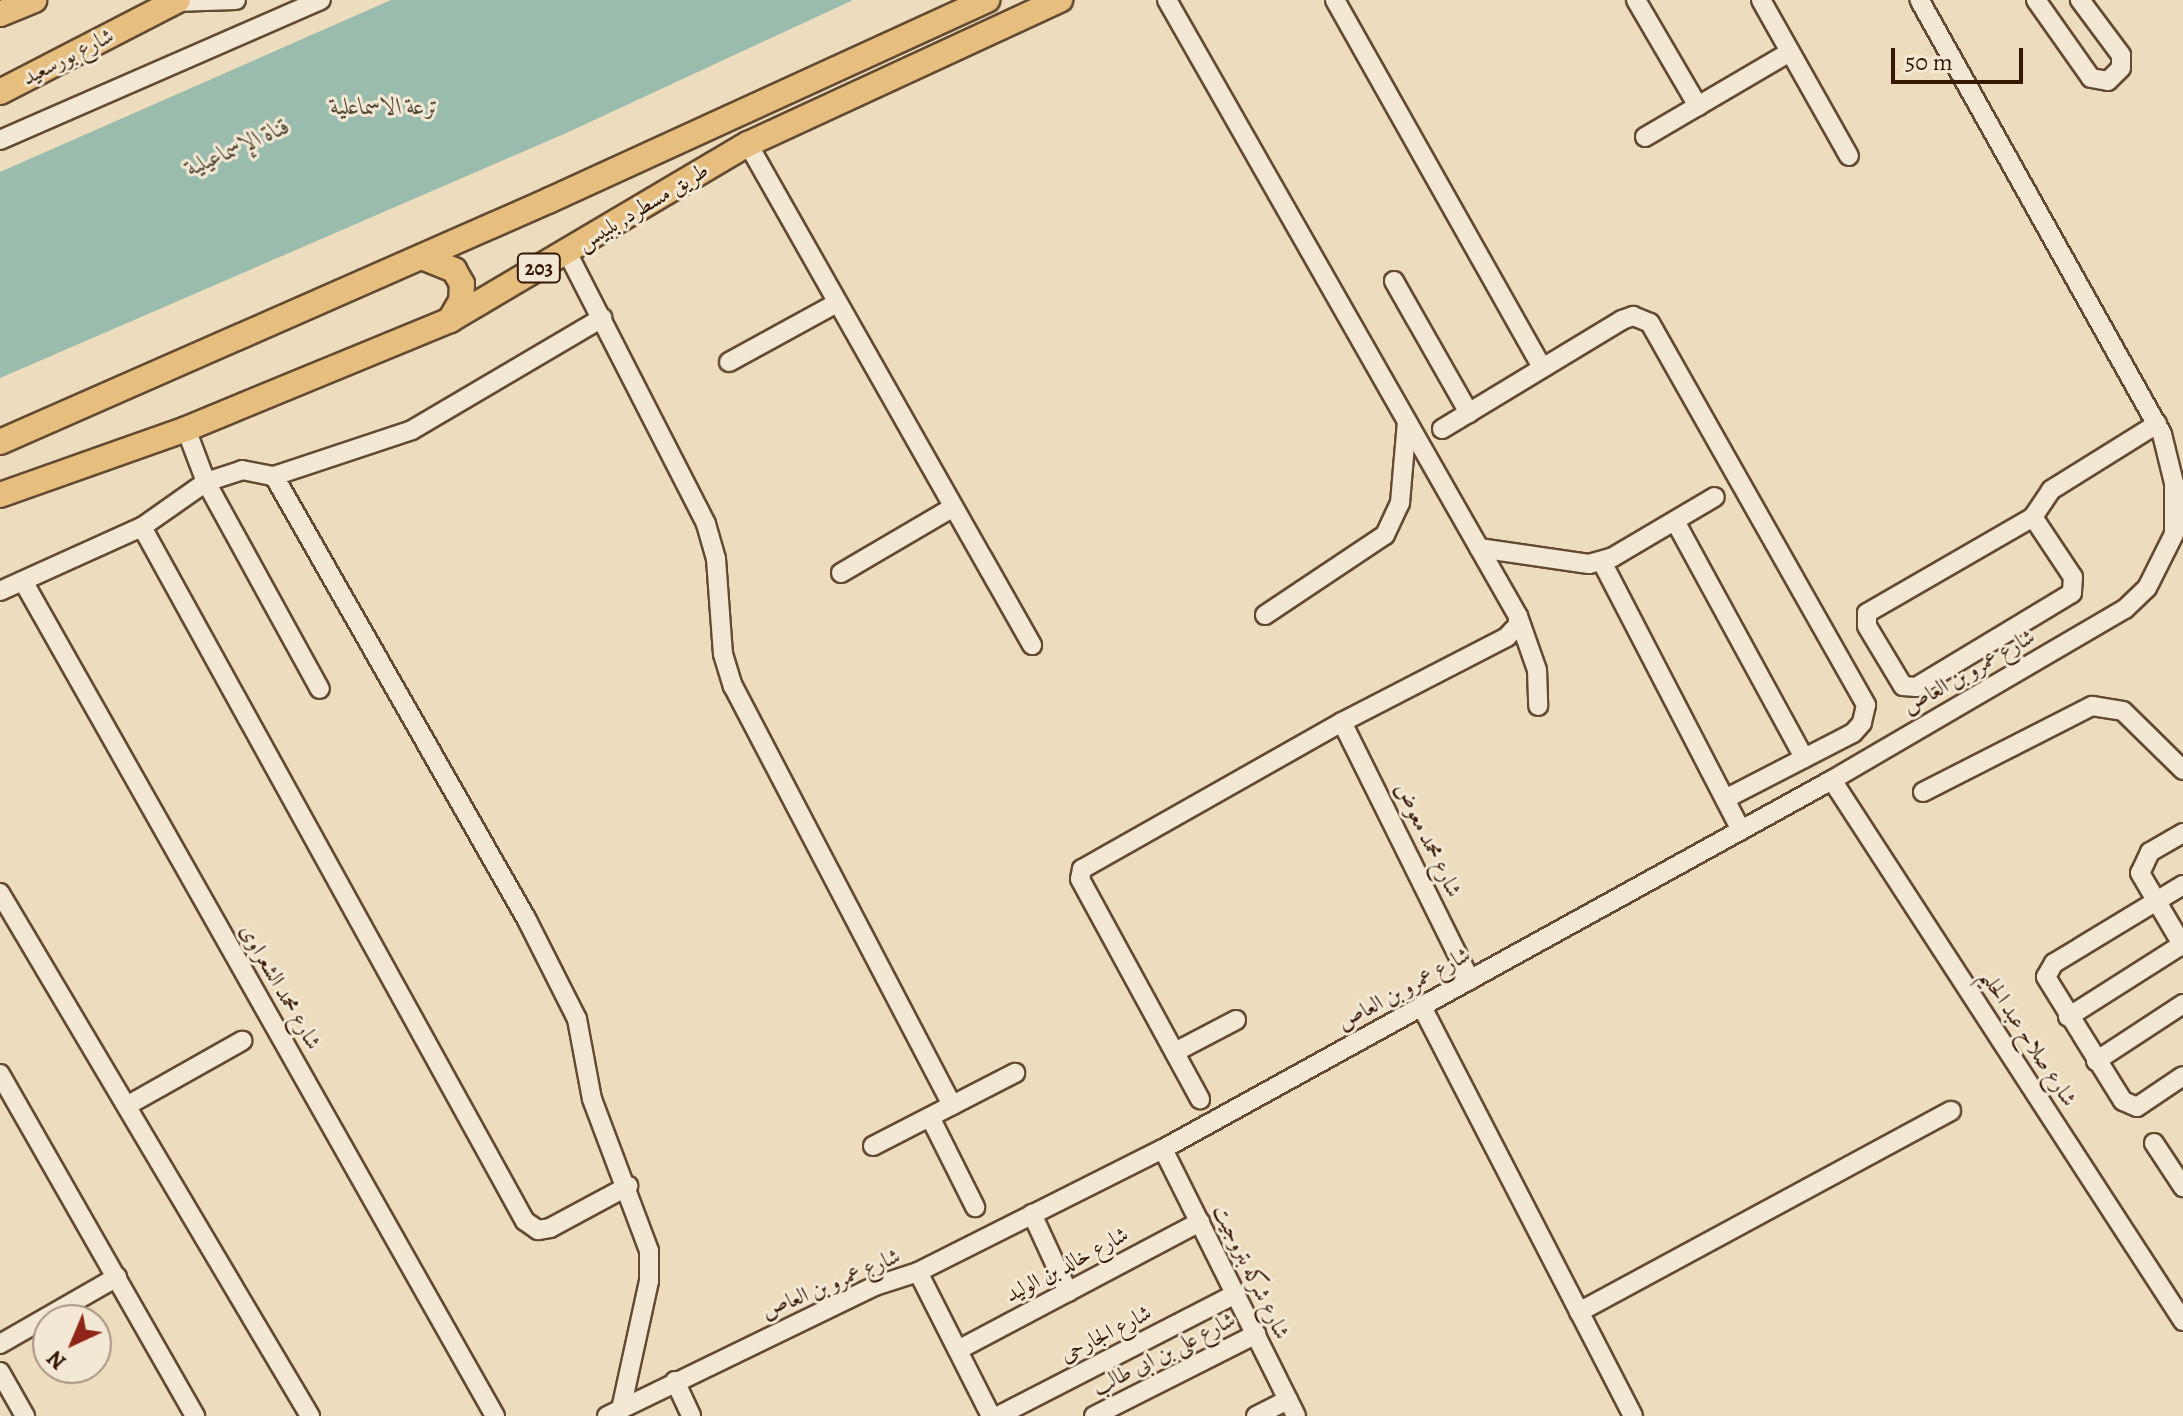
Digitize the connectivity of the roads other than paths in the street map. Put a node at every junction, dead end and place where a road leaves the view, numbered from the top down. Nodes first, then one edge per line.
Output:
1 (236, 0) edge
2 (321, 0) edge
3 (987, 0) edge
4 (1060, 0) edge
5 (1167, 0) edge
6 (1335, 0) edge
7 (1636, 0) edge
8 (1761, 0) edge
9 (1919, 0) edge
10 (2036, 0) edge
11 (2080, 0) edge
12 (176, 1) edge
13 (1790, 52) junction
14 (0, 92) edge
15 (1698, 106) junction
16 (1645, 137) dead end
17 (0, 140) edge
18 (748, 144) junction
19 (1849, 156) dead end
20 (567, 252) junction
21 (422, 257) junction
22 (1394, 281) dead end
23 (835, 304) junction
24 (602, 318) junction
25 (450, 320) junction
26 (729, 362) dead end
27 (1542, 368) junction
28 (1469, 413) junction
29 (1407, 422) junction
30 (2157, 424) junction
31 (186, 429) junction
32 (1442, 429) dead end
33 (0, 442) edge
34 (274, 476) junction
35 (206, 482) junction
36 (0, 495) edge
37 (1715, 497) dead end
38 (952, 508) junction
39 (2033, 517) junction
40 (1675, 521) junction
41 (142, 527) junction
42 (2179, 531) edge
43 (1479, 548) junction
44 (1602, 562) junction
45 (841, 573) dead end
46 (23, 581) junction
47 (0, 591) edge
48 (1265, 615) dead end
49 (1518, 616) junction
50 (1032, 645) dead end
51 (320, 689) dead end
52 (1538, 706) dead end
53 (1342, 722) junction
54 (1804, 758) junction
55 (2183, 770) edge
56 (1832, 780) junction
57 (1923, 792) dead end
58 (1725, 799) junction
59 (1741, 830) junction
60 (2183, 833) edge
61 (2183, 885) edge
62 (0, 893) edge
63 (2156, 900) junction
64 (2183, 945) edge
65 (1470, 980) junction
66 (2183, 1004) edge
67 (1422, 1007) junction
68 (2068, 1017) junction
69 (1236, 1020) dead end
70 (242, 1041) dead end
71 (1175, 1052) junction
72 (2096, 1061) junction
73 (1015, 1073) dead end
74 (0, 1074) edge
75 (2183, 1076) edge
76 (1200, 1099) dead end
77 (130, 1104) junction
78 (952, 1105) junction
79 (1951, 1111) dead end
80 (930, 1117) junction
81 (2154, 1143) dead end
82 (873, 1146) dead end
83 (1163, 1149) junction
84 (628, 1186) junction
85 (2183, 1187) edge
86 (975, 1207) dead end
87 (1032, 1214) junction
88 (1200, 1222) junction
89 (918, 1272) junction
90 (117, 1277) junction
91 (1068, 1292) junction
92 (1235, 1294) junction
93 (1579, 1312) junction
94 (2183, 1321) edge
95 (1256, 1334) junction
96 (0, 1344) edge
97 (958, 1350) junction
98 (0, 1372) edge
99 (675, 1381) junction
100 (1292, 1408) edge
101 (614, 1412) edge
102 (25, 1416) edge
103 (195, 1416) edge
104 (310, 1416) edge
105 (495, 1416) edge
106 (691, 1416) edge
107 (991, 1416) edge
108 (998, 1416) edge
109 (1094, 1416) edge
110 (1256, 1416) edge
111 (1633, 1416) edge

1 - 12 street
2 - 17 street
3 - 21 main road, طريق مسطرد, بلبيس
4 - 18 main road, طريق مسطرد, بلبيس / 203
5 - 29 street
6 - 27 street
7 - 15 street
8 - 13 street
9 - 30 street
10 - 11 street
12 - 14 main road, شارع بورسعيد
13 - 15 street
13 - 19 street
15 - 16 street
18 - 20 main road, طريق مسطرد, بلبيس / 203
18 - 23 street
20 - 24 street
20 - 25 main road, طريق مسطرد, بلبيس / 203
21 - 25 main road
21 - 33 main road, طريق مسطرد, بلبيس
22 - 28 street
23 - 26 street
23 - 38 street
24 - 34 street
24 - 78 street
25 - 31 main road, طريق مسطرد, بلبيس / 203
27 - 28 street
27 - 54 street
28 - 32 street
29 - 43 street
29 - 48 street
30 - 39 street
30 - 42 street
31 - 35 street
31 - 36 main road, طريق مسطرد, بلبيس / 203
34 - 35 street
34 - 84 street
35 - 41 street
35 - 51 street
37 - 40 street
38 - 45 street
38 - 50 street
39 - 39 street
40 - 44 street
40 - 54 street
41 - 46 street
41 - 84 street
42 - 56 street, شارع عمرو بن العاص
43 - 44 street
43 - 49 street
44 - 58 street
46 - 47 street
46 - 105 street, شارع محمد الشعراوى
49 - 52 street
49 - 53 street
53 - 65 street, شارع محمد معوض
53 - 71 street
54 - 58 street
55 - 57 street
56 - 59 street, شارع عمرو بن العاص
56 - 94 street, شارع صلاح عبد الحليم
58 - 59 street
59 - 65 street, شارع عمرو بن العاص
60 - 63 street
61 - 63 street
62 - 77 street
63 - 64 street
63 - 68 street
64 - 68 street
65 - 67 street, شارع عمرو بن العاص
66 - 72 street
67 - 83 street, شارع عمرو بن العاص
67 - 93 street
68 - 72 street
69 - 71 street
70 - 77 street
71 - 76 street
72 - 75 street
73 - 78 street
74 - 90 street
77 - 104 street
78 - 80 street
79 - 93 street
80 - 82 street
80 - 86 street
81 - 85 street
83 - 87 street, شارع عمرو بن العاص
83 - 88 street, شارع شركه بتروجيت
84 - 101 street
87 - 89 street, شارع عمرو بن العاص
87 - 91 street
88 - 91 street, شارع خالد بن الوليد
88 - 92 street, شارع شركه بتروجيت
89 - 97 street
89 - 99 street, شارع عمرو بن العاص
90 - 96 street
90 - 103 street
91 - 97 street, شارع خالد بن الوليد
92 - 95 street, شارع شركه بتروجيت
92 - 108 street, شارع الجارحى
93 - 111 street
95 - 100 street, شارع شركه بتروجيت
95 - 109 street, شارع على بن ابى طالب
97 - 107 street
98 - 102 street
99 - 101 street, شارع عمرو بن العاص
99 - 106 street
100 - 110 street

